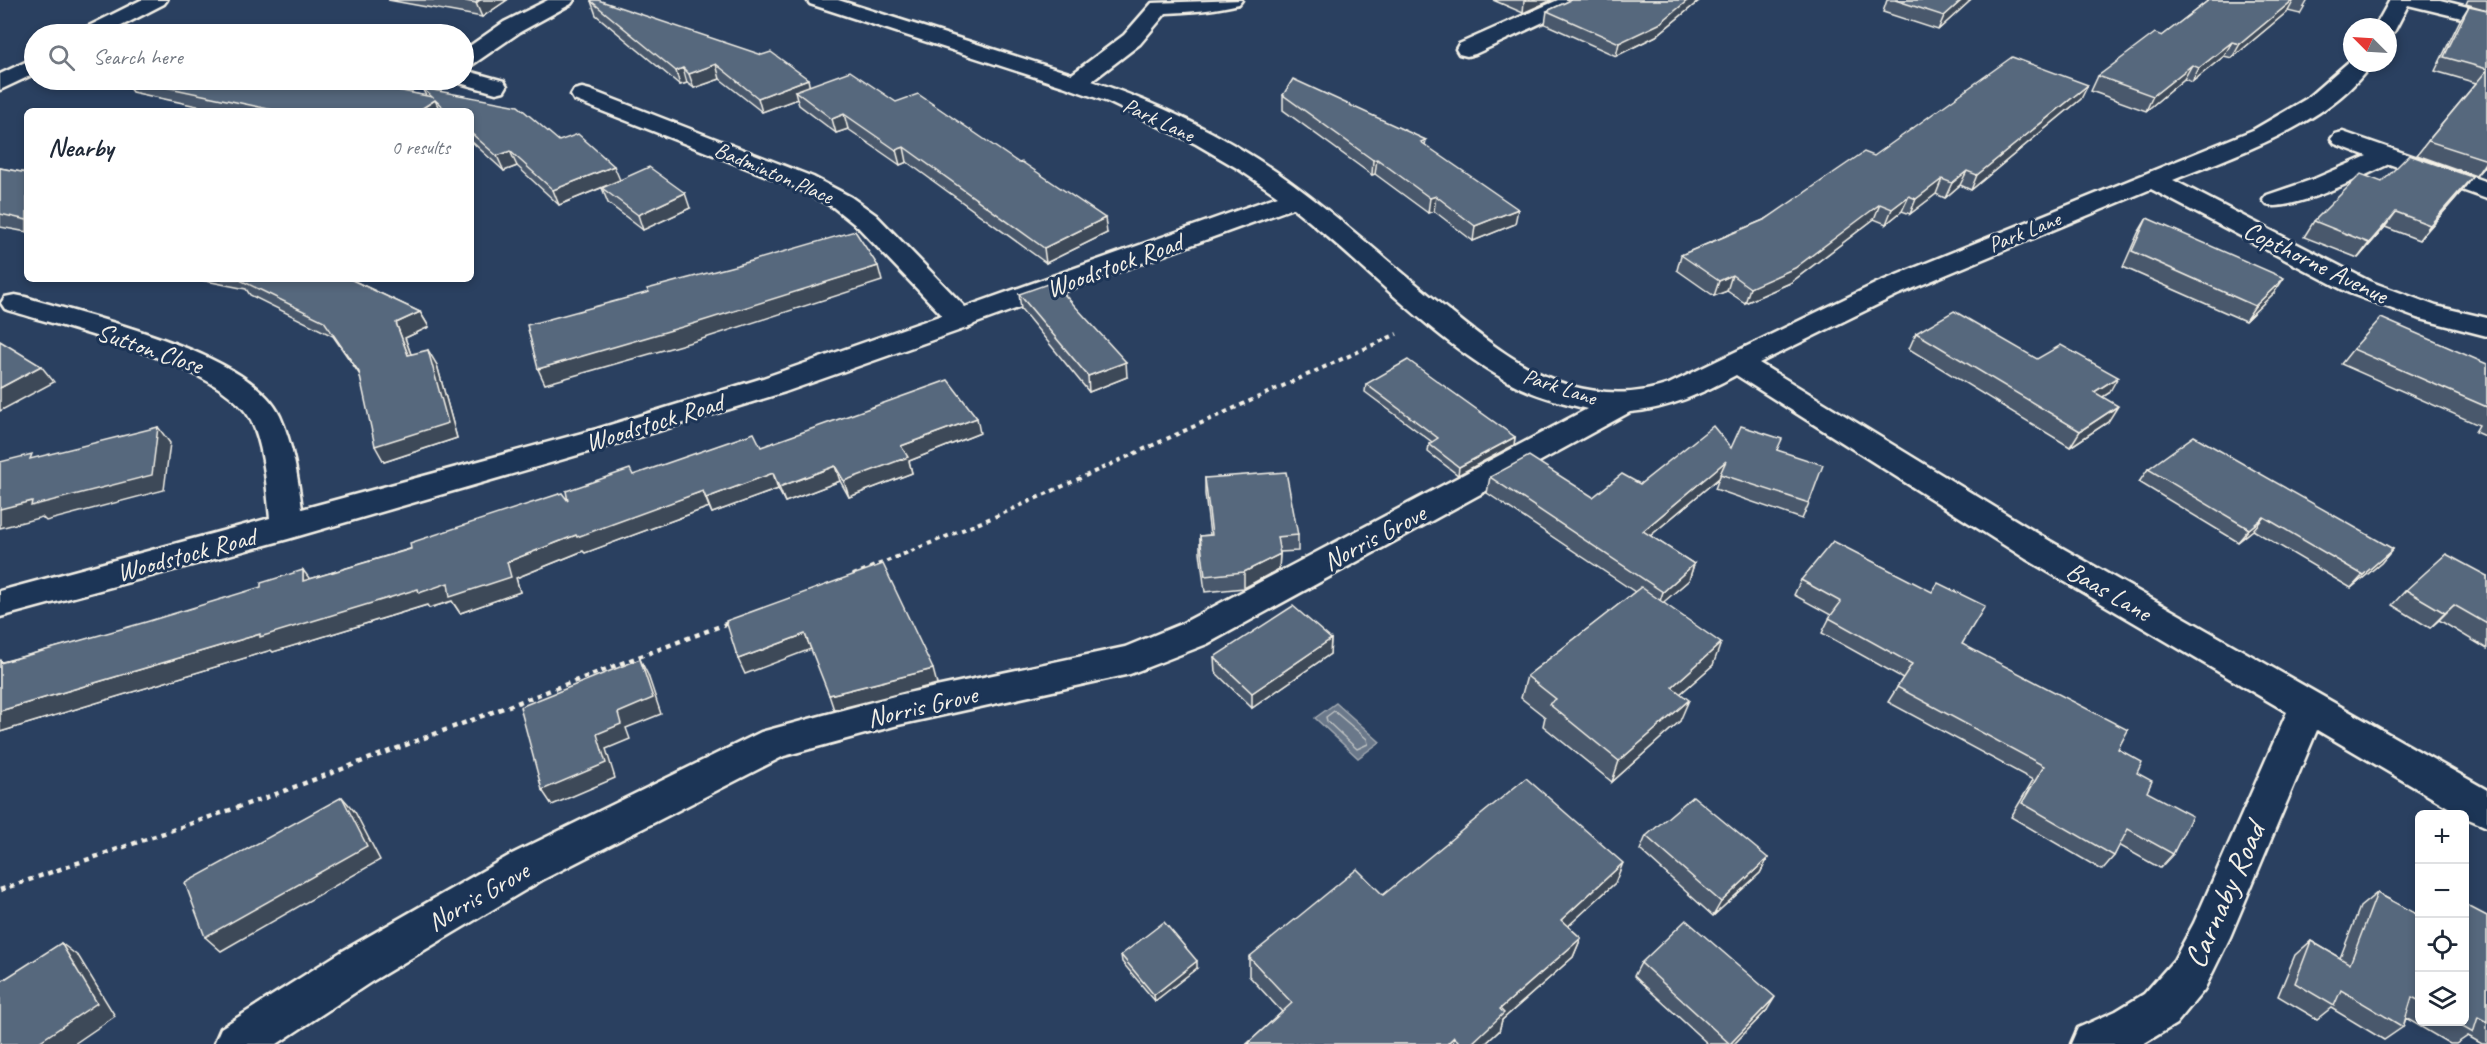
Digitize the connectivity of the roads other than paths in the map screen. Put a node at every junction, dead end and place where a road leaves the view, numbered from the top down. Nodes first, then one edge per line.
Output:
1 (157, 0) edge
2 (564, 0) edge
3 (817, 0) edge
4 (1232, 0) edge
5 (1575, 0) edge
6 (2400, 0) edge
7 (2415, 0) edge
8 (1157, 4) edge
9 (2391, 18) edge
10 (2487, 18) edge
11 (110, 24) edge
12 (1467, 49) dead end
13 (474, 53) edge
14 (24, 70) edge
15 (2352, 72) edge
16 (474, 80) edge
17 (1075, 82) junction
18 (0, 83) edge
19 (496, 86) dead end
20 (582, 95) dead end
21 (2343, 139) dead end
22 (2387, 156) junction
23 (2151, 179) junction
24 (2487, 191) edge
25 (1295, 199) junction
26 (2276, 200) dead end
27 (15, 303) dead end
28 (962, 320) junction
29 (2487, 327) edge
30 (1736, 362) junction
31 (1623, 403) junction
32 (288, 527) junction
33 (0, 604) edge
34 (2308, 705) junction
35 (2487, 810) edge
36 (237, 1044) edge
37 (2094, 1044) edge

1 - 11 street
2 - 13 street
3 - 17 street, Park Lane
4 - 8 street
5 - 12 street
6 - 9 street
7 - 10 street
8 - 17 street
14 - 18 street
15 - 23 street, Park Lane
16 - 19 street
17 - 25 street, Park Lane
20 - 28 street, Badminton Place
21 - 22 street
22 - 24 street
22 - 26 street
23 - 29 street, Copthorne Avenue
23 - 30 street, Park Lane
25 - 28 street, Woodstock Road
25 - 31 street, Park Lane
27 - 32 street, Sutton Close
28 - 32 street, Woodstock Road
30 - 31 street, Park Lane
30 - 34 street, Baas Lane
31 - 36 street, Norris Grove
32 - 33 street, Woodstock Road
34 - 35 street, Baas Lane
34 - 37 street, Carnaby Road

